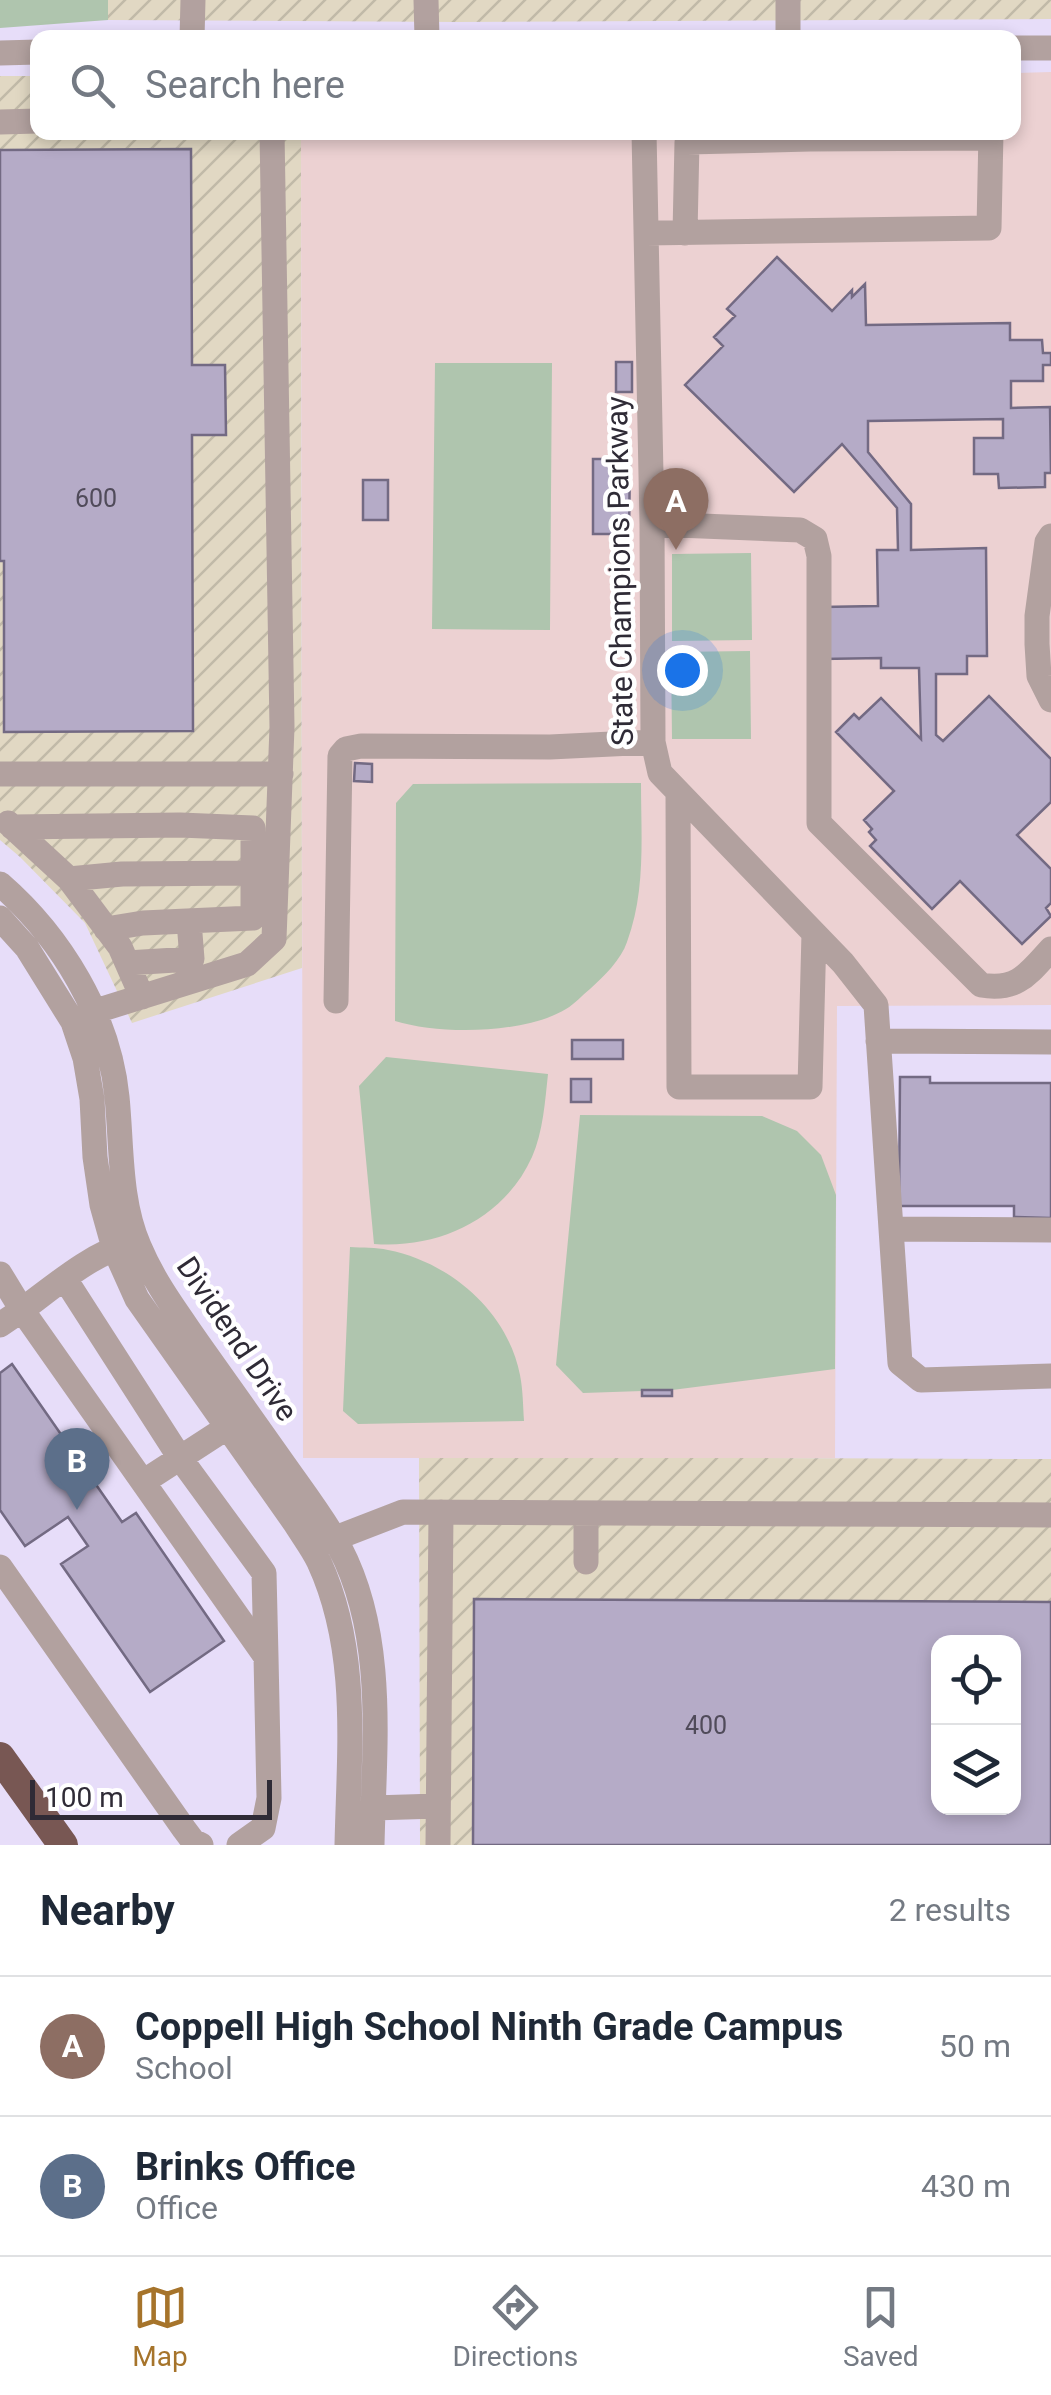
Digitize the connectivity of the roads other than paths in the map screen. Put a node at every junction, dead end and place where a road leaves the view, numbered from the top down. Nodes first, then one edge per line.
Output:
1 (193, 0) edge
2 (426, 0) edge
3 (788, 0) edge
4 (192, 30) edge
5 (426, 30) edge
6 (788, 30) edge
7 (1021, 48) edge
8 (1051, 48) edge
9 (30, 52) edge
10 (0, 53) edge
11 (30, 121) edge
12 (0, 122) edge
13 (272, 140) edge
14 (644, 140) edge
15 (728, 140) edge
16 (991, 140) edge
17 (686, 233) junction
18 (646, 234) junction
19 (652, 524) junction
20 (1051, 536) edge
21 (1051, 700) edge
22 (653, 742) junction
23 (0, 774) edge
24 (282, 774) junction
25 (678, 792) junction
26 (6, 822) edge
27 (252, 874) junction
28 (69, 879) junction
29 (0, 884) edge
30 (0, 918) edge
31 (189, 921) junction
32 (106, 929) junction
33 (814, 933) junction
34 (1051, 949) edge
35 (127, 963) junction
36 (142, 996) junction
37 (336, 1000) dead end
38 (84, 1016) junction
39 (878, 1041) junction
40 (1051, 1042) edge
41 (890, 1225) junction
42 (1051, 1230) edge
43 (126, 1246) junction
44 (0, 1274) edge
45 (65, 1279) junction
46 (22, 1310) junction
47 (0, 1325) edge
48 (1051, 1376) edge
49 (238, 1420) junction
50 (180, 1458) junction
51 (143, 1482) junction
52 (440, 1512) junction
53 (586, 1513) junction
54 (1051, 1515) edge
55 (322, 1543) junction
56 (586, 1562) dead end
57 (0, 1567) edge
58 (266, 1657) junction
59 (0, 1757) edge
60 (438, 1806) junction
61 (373, 1808) junction
62 (64, 1845) edge
63 (201, 1845) edge
64 (239, 1845) edge
65 (347, 1845) edge
66 (372, 1845) edge
67 (438, 1845) edge

1 - 4 street
2 - 5 street
3 - 6 street
7 - 8 street
9 - 10 street
11 - 12 street
13 - 24 street
14 - 18 street, State Champions Parkway
15 - 17 street
16 - 17 street
17 - 18 street
18 - 19 street, State Champions Parkway
19 - 22 street, State Champions Parkway
19 - 34 street
20 - 21 street
22 - 25 street, State Champions Parkway
22 - 37 street
23 - 24 street
24 - 36 street
25 - 33 street, State Champions Parkway
25 - 33 street
26 - 27 street
26 - 28 street
27 - 28 street
27 - 31 street
28 - 32 street
29 - 38 street, Dividend Drive
30 - 38 street, Dividend Drive
31 - 32 street
31 - 35 street
32 - 35 street
33 - 39 street, State Champions Parkway
35 - 36 street
36 - 38 street
38 - 43 street, Dividend Drive
39 - 40 street
39 - 41 street, State Champions Parkway
41 - 42 street
41 - 48 street, State Champions Parkway
43 - 45 street
43 - 49 street, Dividend Drive
44 - 46 street
45 - 46 street
45 - 50 street
46 - 47 street
46 - 51 street
49 - 50 street
49 - 55 street, Dividend Drive
50 - 51 street
50 - 58 street
51 - 58 street
52 - 53 street
52 - 55 street
52 - 60 street
53 - 54 street
53 - 56 street
55 - 61 street, Dividend Drive
55 - 65 street, Dividend Drive
57 - 63 street
58 - 64 street
59 - 62 highway
60 - 61 street
60 - 67 street
61 - 66 street, Dividend Drive

